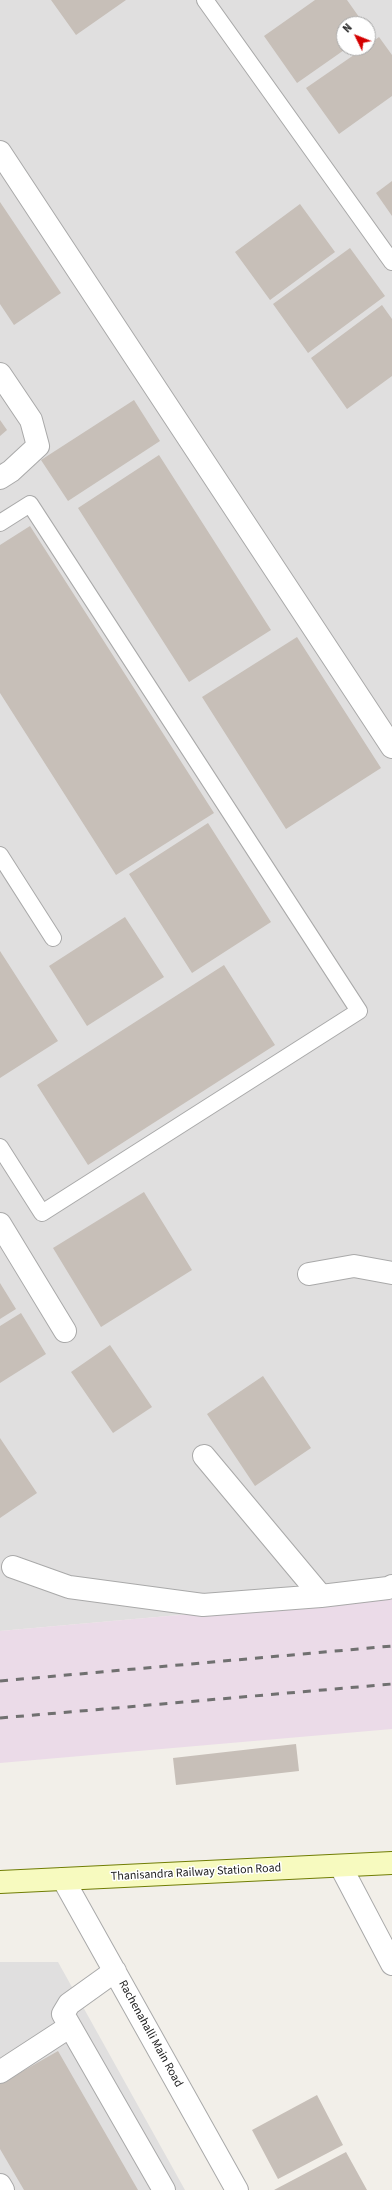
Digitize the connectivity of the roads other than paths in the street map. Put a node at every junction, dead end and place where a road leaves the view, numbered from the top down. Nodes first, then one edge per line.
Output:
1 (205, 0) edge
2 (0, 152) edge
3 (392, 262) edge
4 (0, 374) edge
5 (0, 478) edge
6 (0, 523) edge
7 (392, 747) edge
8 (0, 855) edge
9 (53, 938) dead end
10 (0, 1148) edge
11 (0, 1224) edge
12 (392, 1273) edge
13 (309, 1274) dead end
14 (65, 1331) dead end
15 (204, 1456) dead end
16 (13, 1567) dead end
17 (392, 1586) edge
18 (321, 1596) junction
19 (392, 1863) edge
20 (341, 1867) junction
21 (63, 1879) junction
22 (0, 1882) edge
23 (392, 1964) edge
24 (115, 1971) junction
25 (69, 2027) junction
26 (0, 2072) edge
27 (0, 2185) edge
28 (3, 2190) edge
29 (164, 2190) edge
30 (238, 2190) edge

1 - 3 lane
2 - 7 street
4 - 5 street
6 - 10 lane
8 - 9 lane
11 - 14 street
12 - 13 street
15 - 18 street
16 - 18 street
17 - 18 street
19 - 20 street, Thanisandra Railway Station Road
20 - 21 street, Thanisandra Railway Station Road
20 - 23 street
21 - 22 street, Thanisandra Railway Station Road
21 - 24 street, Rachenahalli Main Road
24 - 25 street
24 - 30 street, Rachenahalli Main Road
25 - 26 street
25 - 29 street
27 - 28 street

